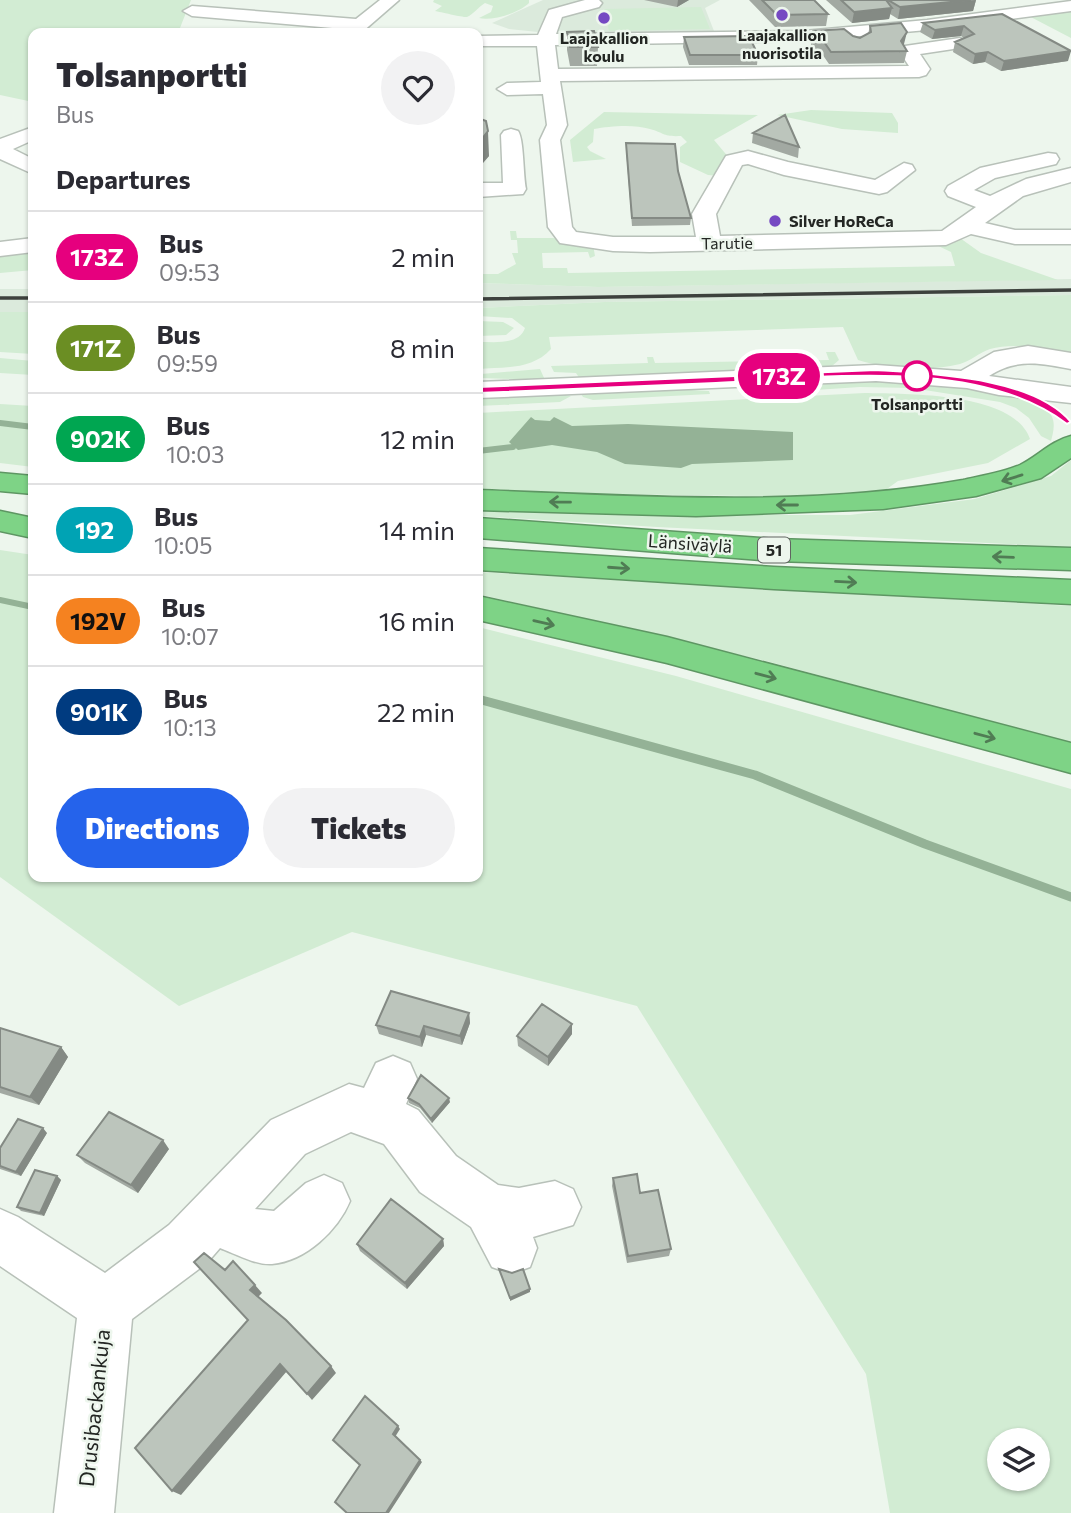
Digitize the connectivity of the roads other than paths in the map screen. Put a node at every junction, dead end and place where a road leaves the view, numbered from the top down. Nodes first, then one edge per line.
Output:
1 (391, 0) edge
2 (980, 0) edge
3 (593, 3) dead end
4 (1071, 6) edge
5 (192, 11) edge
6 (555, 13) junction
7 (829, 15) edge
8 (1002, 15) junction
9 (346, 28) edge
10 (356, 28) edge
11 (1027, 29) edge
12 (848, 32) junction
13 (547, 37) junction
14 (984, 40) edge
15 (483, 41) edge
16 (876, 71) junction
17 (552, 82) junction
18 (507, 89) dead end
19 (886, 90) dead end
20 (552, 134) junction
21 (28, 135) edge
22 (511, 135) junction
23 (486, 137) edge
24 (0, 149) edge
25 (824, 152) dead end
26 (1071, 155) edge
27 (28, 164) edge
28 (1009, 167) junction
29 (904, 170) dead end
30 (798, 171) junction
31 (1071, 175) edge
32 (1039, 183) junction
33 (483, 190) edge
34 (992, 205) junction
35 (967, 226) junction
36 (1071, 237) edge
37 (28, 246) edge
38 (707, 249) junction
39 (0, 250) edge
40 (1071, 361) edge
41 (967, 380) junction
42 (999, 387) junction
43 (483, 390) edge
44 (1071, 395) edge
45 (1071, 421) edge
46 (1071, 444) edge
47 (0, 482) edge
48 (28, 485) edge
49 (483, 500) edge
50 (0, 513) edge
51 (28, 516) edge
52 (0, 521) edge
53 (28, 527) edge
54 (483, 528) edge
55 (483, 559) edge
56 (1071, 559) edge
57 (1071, 592) edge
58 (483, 609) edge
59 (1071, 758) edge
60 (324, 1201) dead end
61 (555, 1207) dead end
62 (212, 1219) junction
63 (0, 1235) edge
64 (106, 1305) junction
65 (85, 1513) edge

1 - 10 street
2 - 8 street
3 - 6 street
4 - 8 street
5 - 9 street
6 - 13 street
6 - 13 street
7 - 12 street
8 - 11 street
8 - 12 street
12 - 13 street
12 - 16 street
13 - 15 street
13 - 17 street, Tarutie
14 - 16 street
16 - 17 street
16 - 19 street
17 - 18 street
17 - 20 street, Tarutie
20 - 22 street
20 - 38 street, Tarutie
21 - 24 street
22 - 23 street
22 - 33 street
24 - 27 street
25 - 30 street
26 - 28 street
28 - 32 street
28 - 34 street
29 - 30 street
30 - 38 street
31 - 32 street, Tarutie
32 - 34 street, Tarutie
34 - 35 street, Tarutie
35 - 36 street
35 - 38 street, Tarutie
37 - 39 street
40 - 41 street
41 - 42 street
41 - 43 street
42 - 44 street
42 - 45 street
46 -> 49 highway
47 - 48 highway
50 - 51 highway
52 - 53 highway
56 -> 54 highway, Länsiväylä / 51
55 -> 57 highway, Länsiväylä / 51
58 -> 59 highway
60 - 62 street
61 - 62 street
62 - 64 street
63 - 64 street, Drusibackankuja
64 - 65 street, Drusibackankuja

